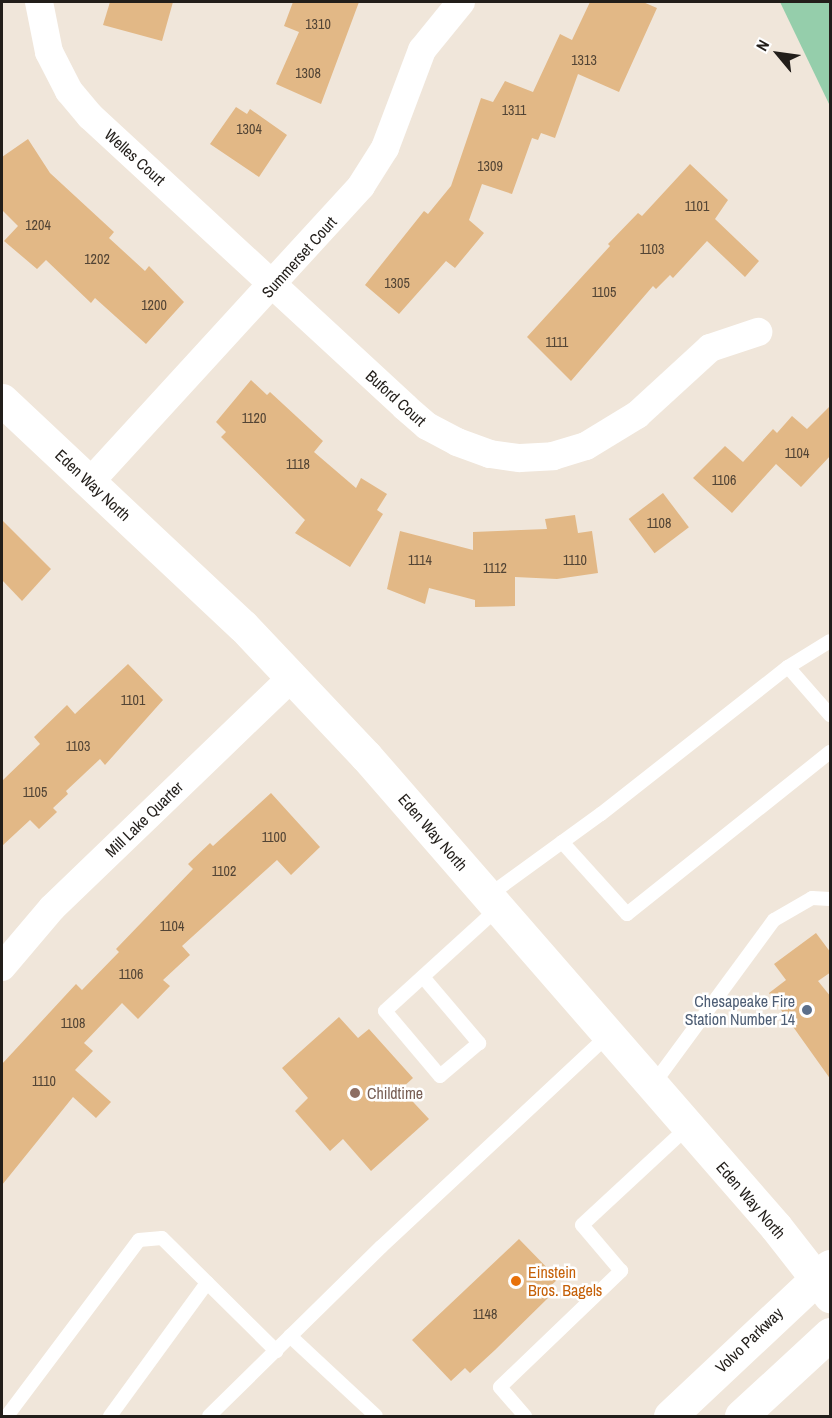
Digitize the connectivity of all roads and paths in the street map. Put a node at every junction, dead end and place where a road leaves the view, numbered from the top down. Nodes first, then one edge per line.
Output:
1 (39, 2) edge
2 (461, 2) edge
3 (274, 285) junction
4 (758, 332) dead end
5 (2, 400) edge
6 (90, 482) junction
7 (831, 641) edge
8 (788, 667) junction
9 (292, 677) junction
10 (831, 715) edge
11 (831, 752) edge
12 (562, 842) junction
13 (831, 899) edge
14 (493, 902) junction
15 (2, 967) edge
16 (423, 976) junction
17 (608, 1035) junction
18 (652, 1086) junction
19 (688, 1127) junction
20 (826, 1280) edge
21 (207, 1283) junction
22 (831, 1334) edge
23 (290, 1336) junction
24 (276, 1351) junction
25 (8, 1416) edge
26 (110, 1416) edge
27 (209, 1416) edge
28 (376, 1416) edge
29 (525, 1416) edge
30 (670, 1416) edge
31 (741, 1416) edge

1 - 3 street, Welles Court
2 - 3 street, Summerset Court
3 - 4 street, Buford Court
3 - 6 street, Summerset Court
5 - 6 street, Eden Way North
6 - 9 street, Eden Way North
7 - 8 lane
8 - 10 lane
8 - 12 lane
9 - 14 street, Eden Way North
9 - 15 street, Mill Lake Quarter
11 - 12 lane
12 - 14 lane
13 - 18 lane
14 - 16 lane
14 - 17 street, Eden Way North
16 - 16 lane
17 - 18 street, Eden Way North
17 - 23 lane
18 - 19 street, Eden Way North
19 - 20 street, Eden Way North
19 - 29 lane
20 - 30 street, Volvo Parkway
21 - 24 lane
21 - 25 lane
21 - 26 lane
22 - 31 street
23 - 24 lane
23 - 28 lane
24 - 27 lane

